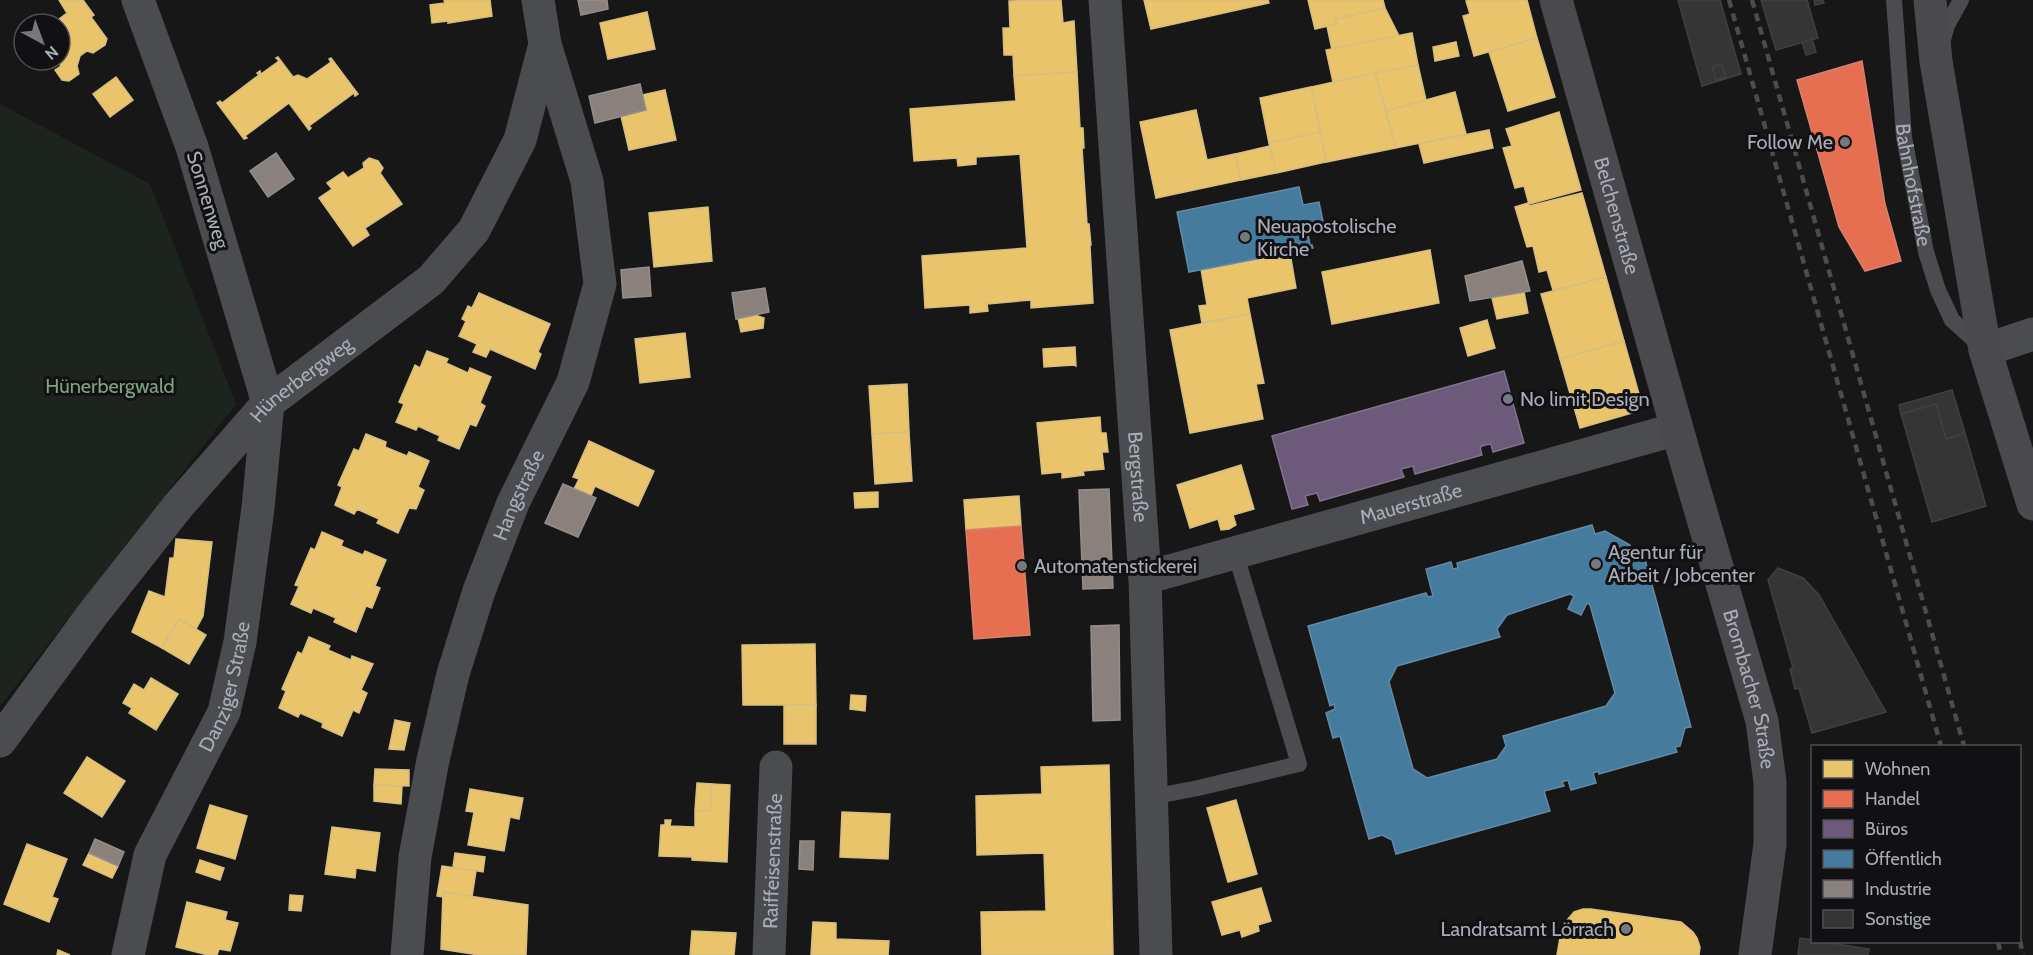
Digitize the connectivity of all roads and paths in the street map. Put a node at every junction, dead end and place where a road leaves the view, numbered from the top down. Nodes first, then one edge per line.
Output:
1 (138, 0) edge
2 (538, 0) edge
3 (1105, 0) edge
4 (1556, 0) edge
5 (1894, 0) edge
6 (1929, 0) edge
7 (1961, 0) edge
8 (545, 44) junction
9 (1936, 61) junction
10 (2033, 334) edge
11 (1985, 350) junction
12 (268, 403) junction
13 (1677, 429) junction
14 (2033, 504) edge
15 (1235, 552) junction
16 (1145, 578) junction
17 (0, 741) edge
18 (776, 767) dead end
19 (1152, 797) junction
20 (128, 955) edge
21 (407, 955) edge
22 (769, 955) edge
23 (1156, 955) edge
24 (1755, 955) edge

1 - 12 street, Sonnenweg
2 - 8 street, Hünerbergweg
3 - 16 street, Bergstraße
4 - 13 main road, Belchenstraße
5 - 11 lane, Bahnhofstraße
6 - 9 main road
7 - 9 lane
8 - 12 street, Hünerbergweg
8 - 21 street, Hangstraße
9 - 11 main road
10 - 11 street
11 - 14 main road
12 - 17 street, Hünerbergweg
12 - 20 street, Danziger Straße
13 - 15 street, Mauerstraße
13 - 24 main road, Brombacher Straße
15 - 16 street, Mauerstraße
15 - 19 lane
16 - 19 street, Bergstraße
18 - 22 street, Raiffeisenstraße
19 - 23 street, Bergstraße

